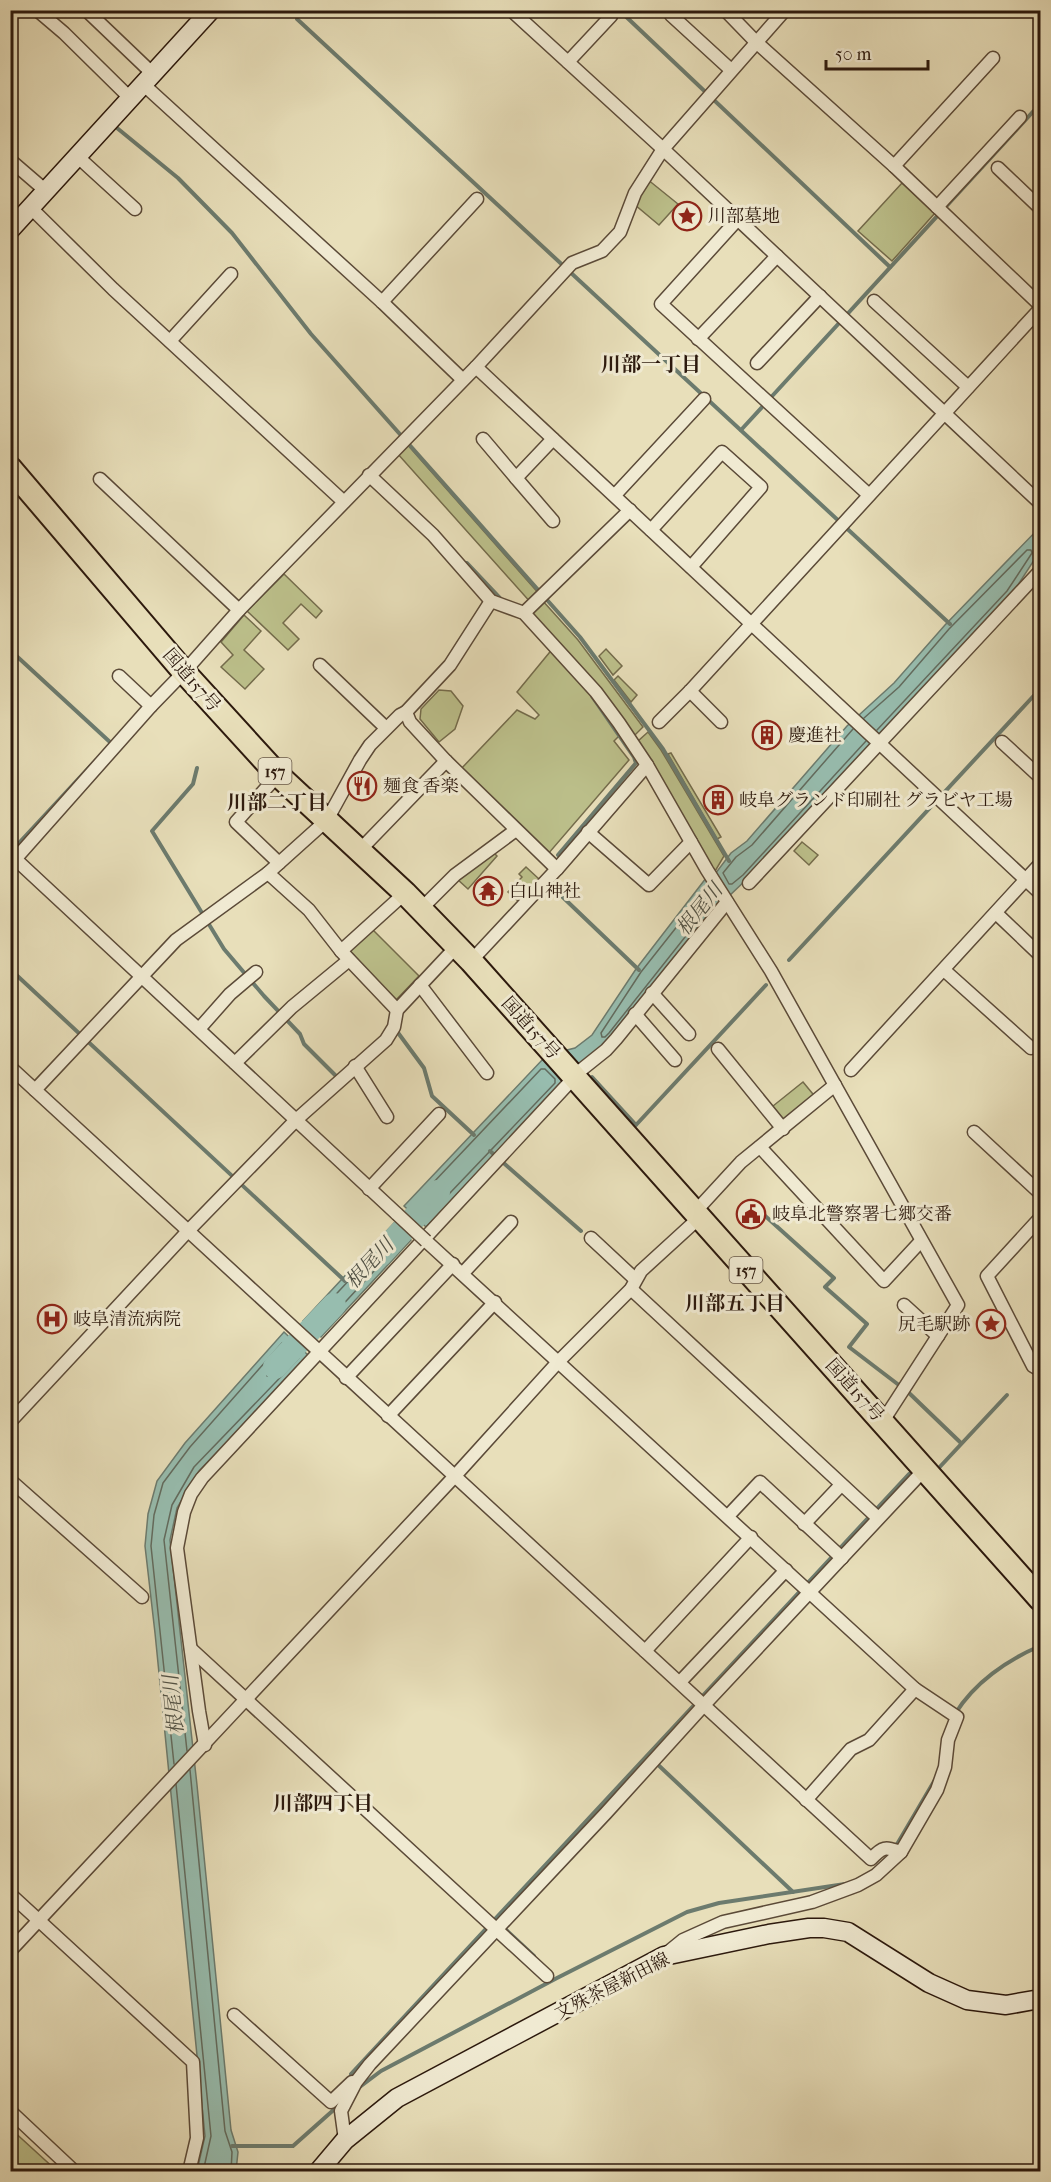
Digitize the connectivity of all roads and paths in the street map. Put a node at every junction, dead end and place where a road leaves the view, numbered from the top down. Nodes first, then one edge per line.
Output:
1 (37, 10) edge
2 (86, 10) edge
3 (211, 10) edge
4 (511, 10) edge
5 (725, 10) edge
6 (785, 10) edge
7 (671, 15) dead end
8 (611, 16) dead end
9 (756, 42) junction
10 (993, 58) dead end
11 (568, 62) junction
12 (731, 70) junction
13 (149, 80) junction
14 (131, 99) junction
15 (1020, 117) dead end
16 (663, 149) junction
17 (78, 157) junction
18 (10, 160) edge
19 (894, 166) junction
20 (998, 168) dead end
21 (46, 192) junction
22 (477, 199) dead end
23 (937, 207) junction
24 (31, 208) junction
25 (1041, 208) edge
26 (135, 209) dead end
27 (738, 219) junction
28 (10, 230) edge
29 (777, 256) junction
30 (231, 274) dead end
31 (820, 296) junction
32 (874, 301) dead end
33 (382, 302) junction
34 (1041, 307) edge
35 (698, 339) junction
36 (170, 341) junction
37 (757, 363) dead end
38 (476, 366) junction
39 (462, 380) junction
40 (968, 387) junction
41 (704, 399) dead end
42 (945, 412) junction
43 (483, 439) dead end
44 (553, 439) junction
45 (10, 468) edge
46 (369, 475) junction
47 (516, 478) junction
48 (100, 479) dead end
49 (615, 495) junction
50 (869, 495) junction
51 (344, 502) junction
52 (1041, 503) edge
53 (630, 510) junction
54 (553, 521) dead end
55 (651, 530) junction
56 (692, 567) junction
57 (1041, 571) edge
58 (491, 601) junction
59 (239, 610) junction
60 (524, 613) junction
61 (751, 623) junction
62 (320, 665) dead end
63 (184, 672) junction
64 (118, 676) dead end
65 (690, 691) junction
66 (151, 706) junction
67 (406, 712) junction
68 (659, 722) dead end
69 (721, 722) dead end
70 (386, 728) junction
71 (879, 742) junction
72 (1002, 742) dead end
73 (446, 762) junction
74 (647, 765) junction
75 (278, 775) junction
76 (1041, 777) edge
77 (327, 820) junction
78 (516, 830) junction
79 (588, 832) junction
80 (691, 842) junction
81 (359, 851) junction
82 (12, 860) edge
83 (279, 863) junction
84 (1041, 864) edge
85 (556, 869) junction
86 (268, 873) junction
87 (1027, 880) junction
88 (749, 883) dead end
89 (405, 893) junction
90 (1041, 893) edge
91 (727, 902) junction
92 (421, 909) junction
93 (996, 913) junction
94 (464, 954) junction
95 (1041, 955) edge
96 (345, 956) junction
97 (944, 970) junction
98 (256, 972) dead end
99 (142, 976) junction
100 (420, 985) junction
101 (652, 993) junction
102 (397, 1011) junction
103 (635, 1014) junction
104 (199, 1029) junction
105 (689, 1034) dead end
106 (1032, 1048) dead end
107 (718, 1049) dead end
108 (675, 1060) dead end
109 (235, 1063) junction
110 (355, 1066) junction
111 (10, 1067) edge
112 (566, 1068) junction
113 (851, 1070) dead end
114 (487, 1073) dead end
115 (835, 1085) junction
116 (35, 1090) junction
117 (439, 1114) dead end
118 (387, 1117) dead end
119 (296, 1120) junction
120 (783, 1129) junction
121 (974, 1132) dead end
122 (760, 1147) junction
123 (369, 1189) junction
124 (1041, 1193) edge
125 (697, 1215) junction
126 (1041, 1218) edge
127 (511, 1222) dead end
128 (188, 1231) junction
129 (591, 1238) dead end
130 (921, 1241) junction
131 (453, 1264) junction
132 (463, 1273) junction
133 (633, 1284) junction
134 (495, 1302) junction
135 (904, 1305) dead end
136 (938, 1336) junction
137 (316, 1350) junction
138 (558, 1362) junction
139 (1041, 1370) edge
140 (346, 1378) junction
141 (388, 1416) junction
142 (882, 1421) junction
143 (10, 1422) edge
144 (927, 1474) junction
145 (454, 1477) junction
146 (10, 1480) edge
147 (841, 1485) junction
148 (729, 1516) junction
149 (878, 1518) junction
150 (804, 1524) junction
151 (751, 1537) junction
152 (842, 1558) junction
153 (786, 1570) junction
154 (809, 1592) junction
155 (142, 1597) dead end
156 (1041, 1599) edge
157 (191, 1649) junction
158 (645, 1651) junction
159 (680, 1682) junction
160 (915, 1689) junction
161 (247, 1701) junction
162 (704, 1705) junction
163 (202, 1748) junction
164 (806, 1800) junction
165 (902, 1852) junction
166 (10, 1894) edge
167 (40, 1922) junction
168 (496, 1930) junction
169 (10, 1952) edge
170 (664, 1956) junction
171 (547, 1976) dead end
172 (1041, 1999) edge
173 (234, 2015) dead end
174 (370, 2064) junction
175 (10, 2111) edge
176 (345, 2140) junction
177 (75, 2172) edge
178 (189, 2172) edge
179 (318, 2172) edge

1 - 14 street
2 - 13 street
3 - 13 main road
4 - 11 street
5 - 9 street
6 - 9 street
7 - 12 street
8 - 11 street
9 - 12 street
9 - 19 street
10 - 19 street
11 - 16 street
12 - 16 street
13 - 14 main road
13 - 33 street
14 - 17 main road
15 - 23 street
16 - 27 street
16 - 38 street
17 - 21 main road
17 - 26 street
18 - 21 street
19 - 23 street
20 - 25 street
21 - 24 main road
22 - 33 street
23 - 34 street
24 - 28 main road
24 - 36 street
27 - 29 street
27 - 35 street
29 - 31 street
29 - 35 street
30 - 36 street
31 - 37 street
31 - 42 street
32 - 40 street
33 - 39 street
34 - 40 street
35 - 50 street
36 - 51 street
38 - 39 street
38 - 44 street
39 - 46 street
40 - 42 street
41 - 49 street
42 - 50 street
42 - 52 street
43 - 47 street
44 - 47 street
44 - 49 street
45 - 63 highway, 国道157号 / 157
46 - 51 street
46 - 58 street
47 - 54 street
48 - 59 street
49 - 53 street
50 - 61 street
51 - 59 street
53 - 55 street
53 - 60 street
55 - 56 street
55 - 56 street
56 - 61 street
57 - 71 street
58 - 60 street
58 - 67 street
59 - 63 street
60 - 74 street
61 - 65 street
61 - 71 street
62 - 70 street
63 - 66 street
63 - 75 highway, 国道157号 / 157
64 - 66 street
65 - 68 street
65 - 69 street
66 - 82 street
67 - 70 street
67 - 73 street
70 - 77 street
71 - 87 street
71 - 88 street
72 - 76 street
73 - 78 street
73 - 81 street
74 - 79 street
74 - 80 street
75 - 77 highway, 国道157号 / 157
75 - 83 street
77 - 81 highway, 国道157号 / 157
77 - 83 street
78 - 85 street
78 - 92 street
79 - 80 street
79 - 85 street
80 - 91 street
81 - 89 highway, 国道157号 / 157
82 - 99 street
83 - 86 street
84 - 87 street
85 - 94 street
86 - 96 street
86 - 99 street
87 - 90 street
87 - 93 street
89 - 92 highway, 国道157号 / 157
89 - 96 street
91 - 101 street
91 - 115 street
92 - 94 highway, 国道157号 / 157
93 - 95 street
93 - 97 street
94 - 100 street
94 - 112 highway, 国道157号 / 157
96 - 102 street
96 - 109 street
97 - 106 street
97 - 113 street
98 - 104 street
99 - 104 street
99 - 116 street
100 - 102 street
100 - 114 street
101 - 103 street
101 - 105 street
102 - 110 street
103 - 108 street
103 - 112 street
104 - 109 street
107 - 120 street
109 - 119 street
110 - 118 street
110 - 119 street
111 - 116 street
112 - 125 highway, 国道157号 / 157
112 - 137 street
115 - 120 street
115 - 130 street
116 - 128 street
117 - 123 street
119 - 123 street
119 - 128 street
120 - 122 street
121 - 124 street
122 - 125 street
122 - 130 street
123 - 131 street, bridge
125 - 133 street
125 - 142 highway, 国道157号 / 157
126 - 139 street
127 - 132 street
128 - 137 street
128 - 143 street
129 - 133 street
130 - 136 street
131 - 132 street
131 - 140 street
132 - 134 street
133 - 138 street
133 - 147 street
134 - 138 street
134 - 141 street
135 - 136 street
136 - 142 street
137 - 140 street
137 - 157 street
138 - 145 street
138 - 148 street
140 - 141 street
141 - 145 street
142 - 144 highway, 国道157号 / 157
144 - 149 street
144 - 156 highway, 国道157号 / 157
145 - 158 street
145 - 161 street
146 - 155 street
147 - 149 street
147 - 150 street
148 - 150 street
148 - 151 street
149 - 152 street
150 - 152 street
151 - 153 street
151 - 158 street
152 - 154 street
153 - 154 street
153 - 159 street
154 - 160 street
154 - 162 street
157 - 161 street
157 - 163 street
158 - 159 street
159 - 162 street
160 - 164 street
160 - 165 street
161 - 163 street
161 - 168 street
162 - 164 street
162 - 168 street
163 - 167 street
164 - 165 street
165 - 170 street
166 - 167 street
167 - 169 street
167 - 178 street
168 - 171 street
168 - 174 street
170 - 172 main road, 文殊茶屋新田線
170 - 176 main road, 文殊茶屋新田線
173 - 174 street
174 - 176 street
175 - 177 street
176 - 179 main road, 文殊茶屋新田線

